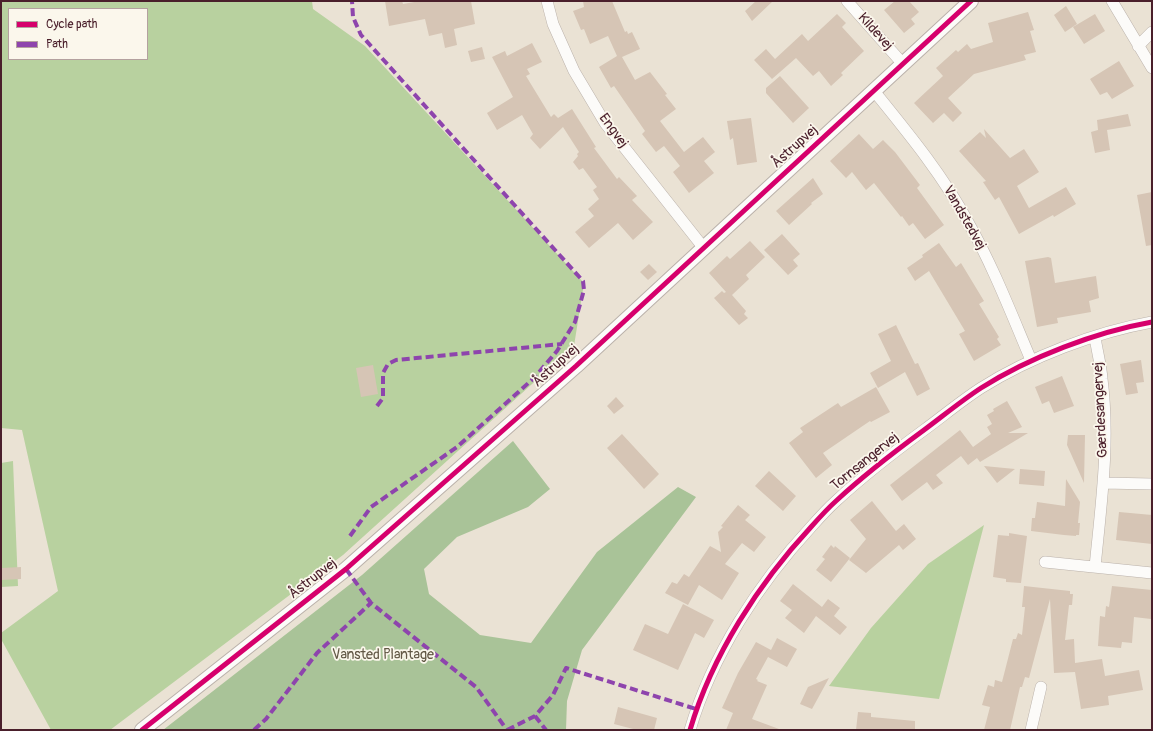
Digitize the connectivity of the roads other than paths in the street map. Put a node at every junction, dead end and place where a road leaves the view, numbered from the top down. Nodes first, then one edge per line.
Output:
1 (547, 1) edge
2 (846, 1) edge
3 (970, 1) edge
4 (1112, 1) edge
5 (1152, 32) edge
6 (1138, 46) junction
7 (904, 64) junction
8 (1152, 68) edge
9 (874, 91) junction
10 (703, 247) junction
11 (1152, 322) edge
12 (1095, 337) junction
13 (1031, 360) junction
14 (1103, 483) junction
15 (1152, 484) edge
16 (1045, 562) dead end
17 (1095, 567) junction
18 (1152, 573) edge
19 (1041, 687) dead end
20 (142, 730) edge
21 (690, 730) edge
22 (1031, 730) edge

1 - 10 street, Engvej
2 - 7 street, Kildevej
3 - 7 street, Åstrupvej
4 - 6 street
5 - 6 street
6 - 8 street
7 - 9 street, Åstrupvej
9 - 10 street, Åstrupvej
9 - 13 street, Vandstedvej
10 - 20 street, Åstrupvej
11 - 12 street, Tornsangervej
12 - 13 street, Tornsangervej
12 - 14 street, Gærdesangervej
13 - 21 street, Tornsangervej
14 - 15 street
14 - 17 street, Gærdesangervej
16 - 17 street
17 - 18 street
19 - 22 street

